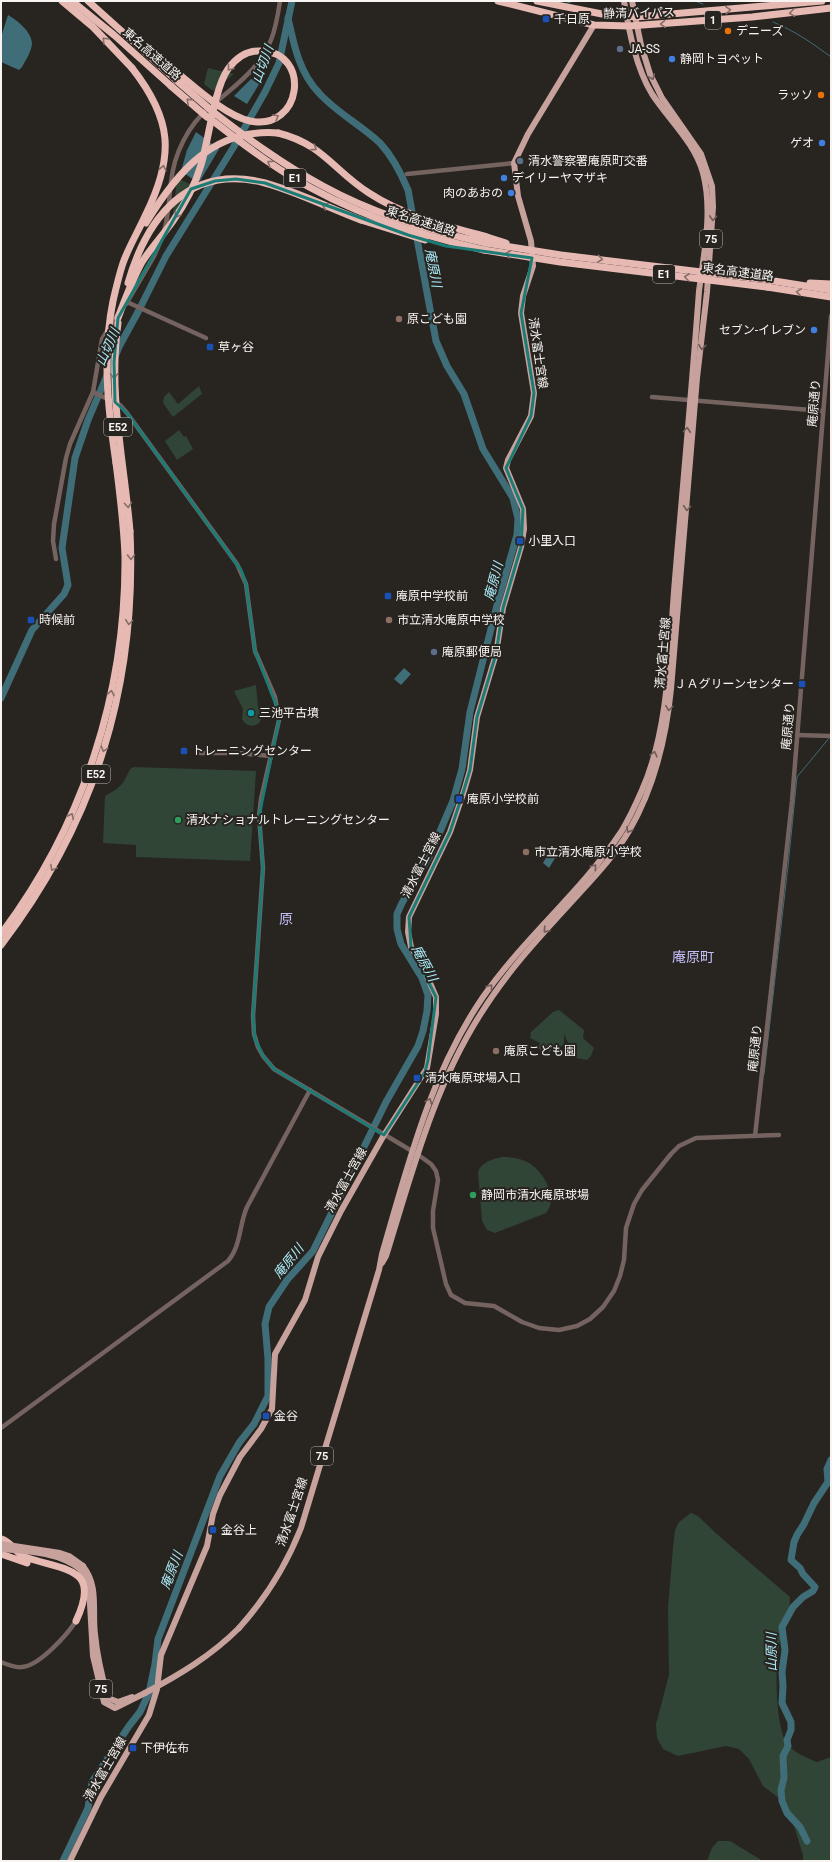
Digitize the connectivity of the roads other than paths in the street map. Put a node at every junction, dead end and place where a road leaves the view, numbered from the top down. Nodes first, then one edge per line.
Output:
1 (62, 1) edge
2 (88, 1) edge
3 (280, 1) edge
4 (498, 1) edge
5 (537, 1) edge
6 (624, 1) edge
7 (632, 1) edge
8 (822, 1) edge
9 (71, 3) edge
10 (831, 8) edge
11 (627, 16) junction
12 (636, 17) junction
13 (594, 25) junction
14 (629, 26) junction
15 (637, 26) junction
16 (176, 80) junction
17 (514, 163) junction
18 (407, 174) dead end
19 (367, 210) junction
20 (408, 233) junction
21 (465, 244) junction
22 (486, 244) junction
23 (770, 282) junction
24 (831, 284) edge
25 (831, 290) edge
26 (831, 297) edge
27 (127, 302) junction
28 (831, 316) edge
29 (118, 320) junction
30 (109, 337) junction
31 (206, 338) dead end
32 (93, 392) junction
33 (652, 397) dead end
34 (693, 400) junction
35 (823, 411) junction
36 (56, 559) dead end
37 (128, 583) junction
38 (797, 735) junction
39 (831, 736) edge
40 (200, 753) dead end
41 (271, 756) junction
42 (1, 934) edge
43 (1, 945) edge
44 (310, 1090) junction
45 (384, 1134) junction
46 (779, 1135) dead end
47 (755, 1136) junction
48 (415, 1153) junction
49 (1, 1428) edge
50 (2, 1541) edge
51 (1, 1552) edge
52 (81, 1568) junction
53 (76, 1621) junction
54 (1, 1662) edge
55 (70, 1861) edge

1 - 9 highway
2 - 16 highway, 東名高速道路
3 - 27 street
4 - 13 highway, 静清バイパス / 1
5 - 11 highway, 静清バイパス / 1
6 - 11 main road, 清水富士宮線 / 75
7 - 12 main road, 清水富士宮線 / 75
12 -> 8 highway, 静清バイパス / 1
9 - 16 highway, 東名高速道路
30 -> 9 highway, bridge
10 -> 15 highway, 静清バイパス / 1
11 - 12 highway, 静清バイパス / 1
11 - 14 main road, 清水富士宮線 / 75
12 - 15 main road, 清水富士宮線 / 75
13 - 14 highway, 静清バイパス / 1
13 - 17 main road
14 - 15 highway, 静清バイパス / 1
14 - 34 main road, 清水富士宮線 / 75
15 -> 34 main road, 清水富士宮線 / 75
16 - 19 highway, 東名高速道路 / E1, bridge
16 -> 29 highway, bridge
17 - 18 street
17 - 45 main road, 清水富士宮線
19 - 20 highway, 東名高速道路 / E1
19 - 21 highway, 東名高速道路 / E1
20 - 21 highway, 東名高速道路 / E1
20 -> 29 highway, bridge
21 - 22 highway, 東名高速道路 / E1
22 -> 23 highway, 東名高速道路 / E1, bridge
23 -> 22 highway, 東名高速道路 / E1, bridge
30 -> 22 highway, bridge
23 - 24 highway
23 - 25 highway, 東名高速道路 / E1
26 -> 23 highway, 東名高速道路 / E1
27 - 31 street
27 - 32 street
28 - 35 street, 庵原通り
29 -> 37 highway, E52, bridge
30 - 37 highway, E52, bridge
32 - 36 street
32 - 41 street
33 - 34 street
34 - 35 street
34 - 48 main road, 清水富士宮線 / 75
35 - 38 street, 庵原通り
42 -> 37 highway, E52
37 -> 43 highway, E52
38 - 39 street
38 - 47 street, 庵原通り
40 - 41 street
41 - 44 street
44 - 45 street
44 - 49 street
45 - 48 street
45 - 55 main road, 清水富士宮線
46 - 47 street
47 - 48 street
48 - 52 main road, 清水富士宮線 / 75, bridge
50 - 52 main road, bridge
50 - 53 highway
51 - 52 main road, bridge
51 - 53 highway
53 - 54 street

